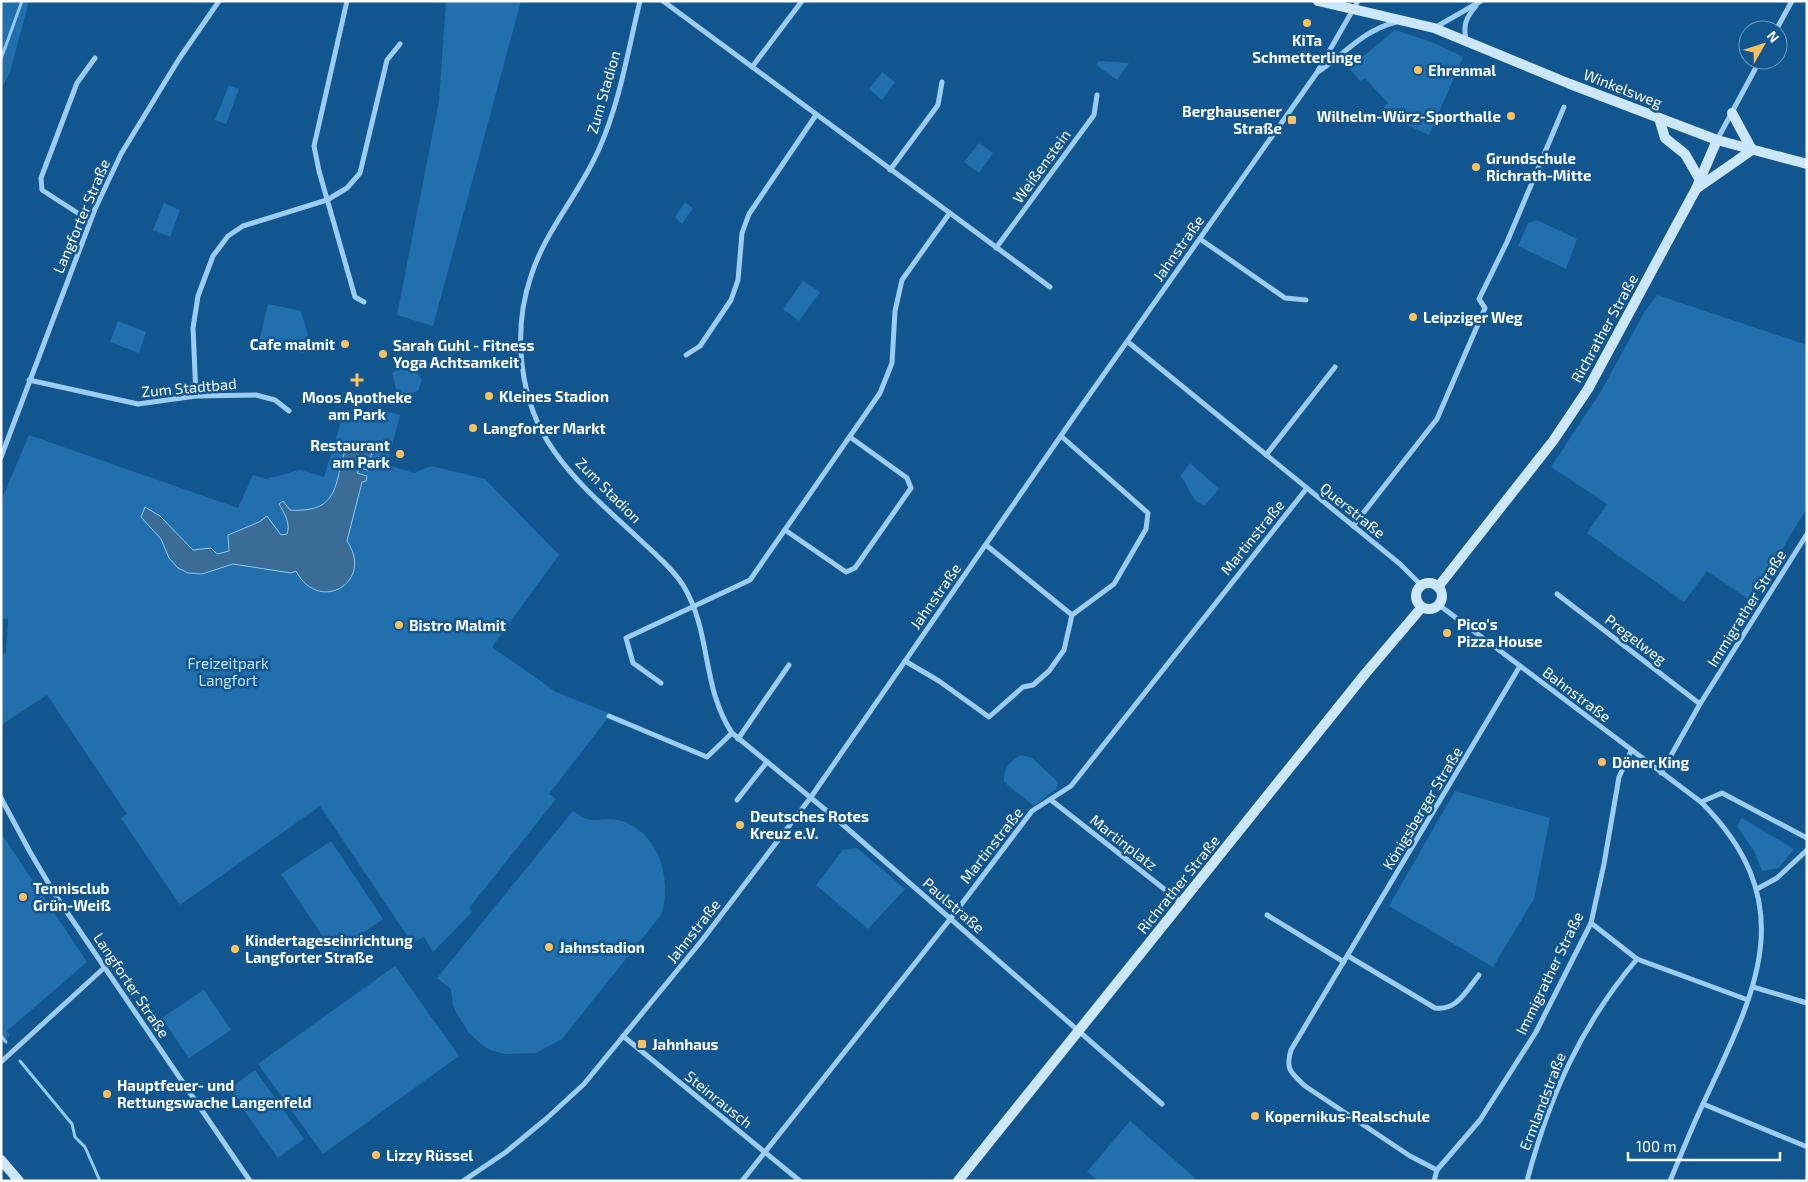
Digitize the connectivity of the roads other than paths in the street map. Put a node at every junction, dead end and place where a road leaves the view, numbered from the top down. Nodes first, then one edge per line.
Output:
1 (219, 1) edge
2 (347, 1) edge
3 (640, 1) edge
4 (663, 1) edge
5 (802, 1) edge
6 (1318, 1) edge
7 (1792, 1) edge
8 (1479, 2) edge
9 (1356, 5) edge
10 (1782, 20) edge
11 (1400, 21) junction
12 (1434, 28) junction
13 (1466, 42) junction
14 (400, 44) dead end
15 (95, 58) dead end
16 (752, 67) junction
17 (1755, 70) edge
18 (1316, 74) junction
19 (942, 82) dead end
20 (1097, 95) dead end
21 (1564, 107) dead end
22 (1732, 113) junction
23 (816, 116) junction
24 (1659, 118) junction
25 (1718, 140) junction
26 (1752, 150) junction
27 (1807, 164) edge
28 (890, 170) junction
29 (1698, 185) junction
30 (328, 200) junction
31 (949, 214) junction
32 (90, 221) junction
33 (1200, 239) junction
34 (996, 248) junction
35 (1050, 287) dead end
36 (1306, 300) dead end
37 (364, 302) dead end
38 (1128, 342) junction
39 (686, 355) dead end
40 (1335, 366) dead end
41 (29, 380) junction
42 (196, 396) junction
43 (289, 411) dead end
44 (1061, 436) junction
45 (850, 437) junction
46 (1266, 455) junction
47 (1, 457) edge
48 (1307, 488) junction
49 (1353, 526) junction
50 (785, 530) junction
51 (1807, 534) edge
52 (986, 546) junction
53 (1422, 586) junction
54 (1438, 587) junction
55 (1557, 594) dead end
56 (1439, 605) junction
57 (1422, 607) junction
58 (694, 608) junction
59 (1072, 615) junction
60 (905, 661) junction
61 (790, 665) dead end
62 (1520, 666) junction
63 (662, 683) dead end
64 (1700, 704) junction
65 (609, 716) dead end
66 (732, 733) junction
67 (738, 739) junction
68 (1631, 751) junction
69 (767, 762) junction
70 (1662, 773) junction
71 (811, 797) junction
72 (1, 798) edge
73 (737, 800) dead end
74 (1051, 800) junction
75 (1701, 802) junction
76 (1807, 838) edge
77 (1807, 850) edge
78 (1757, 889) junction
79 (1182, 903) junction
80 (1267, 915) dead end
81 (951, 918) junction
82 (1591, 923) junction
83 (1348, 956) junction
84 (1637, 959) junction
85 (1344, 962) junction
86 (105, 967) junction
87 (1479, 975) dead end
88 (1753, 987) junction
89 (1748, 1000) junction
90 (1807, 1003) edge
91 (1080, 1032) junction
92 (623, 1036) junction
93 (1, 1062) edge
94 (1162, 1104) dead end
95 (1702, 1104) junction
96 (1805, 1146) dead end
97 (765, 1152) junction
98 (1, 1160) edge
99 (1437, 1170) junction
100 (19, 1181) edge
101 (250, 1181) edge
102 (463, 1181) edge
103 (742, 1181) edge
104 (800, 1181) edge
105 (958, 1181) edge
106 (1434, 1181) edge
107 (1527, 1181) edge
108 (1670, 1181) edge

1 - 32 street, Langforter Straße
2 - 30 street
3 - 58 street, Zum Stadion
4 - 16 street
5 - 16 street
6 - 9 street
7 - 10 street
8 - 12 street
8 - 13 street
9 - 11 street
9 - 18 street, Jahnstraße
11 - 12 street
11 - 18 street, Jahnstraße
12 - 13 street, Winkelsweg
13 - 24 street, Winkelsweg
14 - 30 street
15 - 32 street
16 - 23 street
17 - 22 street, Richrather Straße
18 - 33 street, Jahnstraße
19 - 28 street
20 - 34 street, Weißenstein
21 - 49 street
22 - 25 street, Richrather Straße
22 - 26 street
23 - 28 street
23 - 39 street
24 - 25 street, Winkelsweg
24 - 29 street
25 - 26 street, Winkelsweg
25 - 29 street, Richrather Straße
26 - 27 street, Winkelsweg
26 - 29 street
28 - 31 street
29 - 54 street, Richrather Straße
30 - 37 street
30 - 42 street
31 - 34 street
31 - 45 street
32 - 41 street, Langforter Straße
33 - 36 street
33 - 38 street, Jahnstraße
34 - 35 street
38 - 44 street, Jahnstraße
38 - 46 street, Querstraße
40 - 46 street
41 - 42 street, Zum Stadtbad
41 - 47 street, Langforter Straße
42 - 43 street, Zum Stadtbad
44 - 52 street, Jahnstraße
44 - 59 street
45 - 50 street
45 - 50 street
46 - 48 street, Querstraße
48 - 49 street, Querstraße
48 - 74 street, Martinstraße
49 - 53 street, Querstraße
50 - 58 street
51 - 64 street, Immigrather Straße
52 - 59 street
52 - 60 street, Jahnstraße
53 - 54 street
53 - 57 street
54 - 56 street
55 - 64 street, Pregelweg
56 - 57 street
56 - 62 street, Bahnstraße
57 - 79 street, Richrather Straße
58 - 63 street
58 - 66 street, Zum Stadion
59 - 60 street
60 - 71 street, Jahnstraße
61 - 67 street
62 - 68 street, Bahnstraße
62 - 83 street, Königsberger Straße
64 - 70 street, Immigrather Straße
65 - 66 street
66 - 67 street, Zum Stadion
67 - 69 street, Zum Stadion
68 - 70 street, Bahnstraße
68 - 82 street, Immigrather Straße
69 - 71 street, Zum Stadion
69 - 73 street
70 - 75 street, Bahnstraße
71 - 81 street, Paulstraße
71 - 92 street, Jahnstraße
72 - 86 street, Langforter Straße
74 - 79 street, Martinplatz
74 - 81 street, Martinstraße
75 - 76 street
75 - 78 street, Bahnstraße
77 - 78 street
78 - 88 street, Bahnstraße
79 - 91 street, Richrather Straße
80 - 85 street
81 - 91 street, Paulstraße
81 - 97 street, Martinstraße
82 - 84 street
82 - 99 street, Immigrather Straße
83 - 85 street, Königsberger Straße
83 - 87 street
84 - 89 street
84 - 107 street, Ermlandstraße
85 - 99 street, Königsberger Straße
86 - 93 street
86 - 101 street, Langforter Straße
88 - 89 street, Bahnstraße
88 - 90 street
89 - 95 street, Bahnstraße
91 - 94 street, Paulstraße
91 - 105 street, Richrather Straße
92 - 97 street, Steinrausch
92 - 102 street, Jahnstraße
95 - 96 street
95 - 108 street, Bahnstraße
97 - 103 street, Martinstraße
97 - 104 street, Steinrausch
98 - 100 street
99 - 106 street, Immigrather Straße

